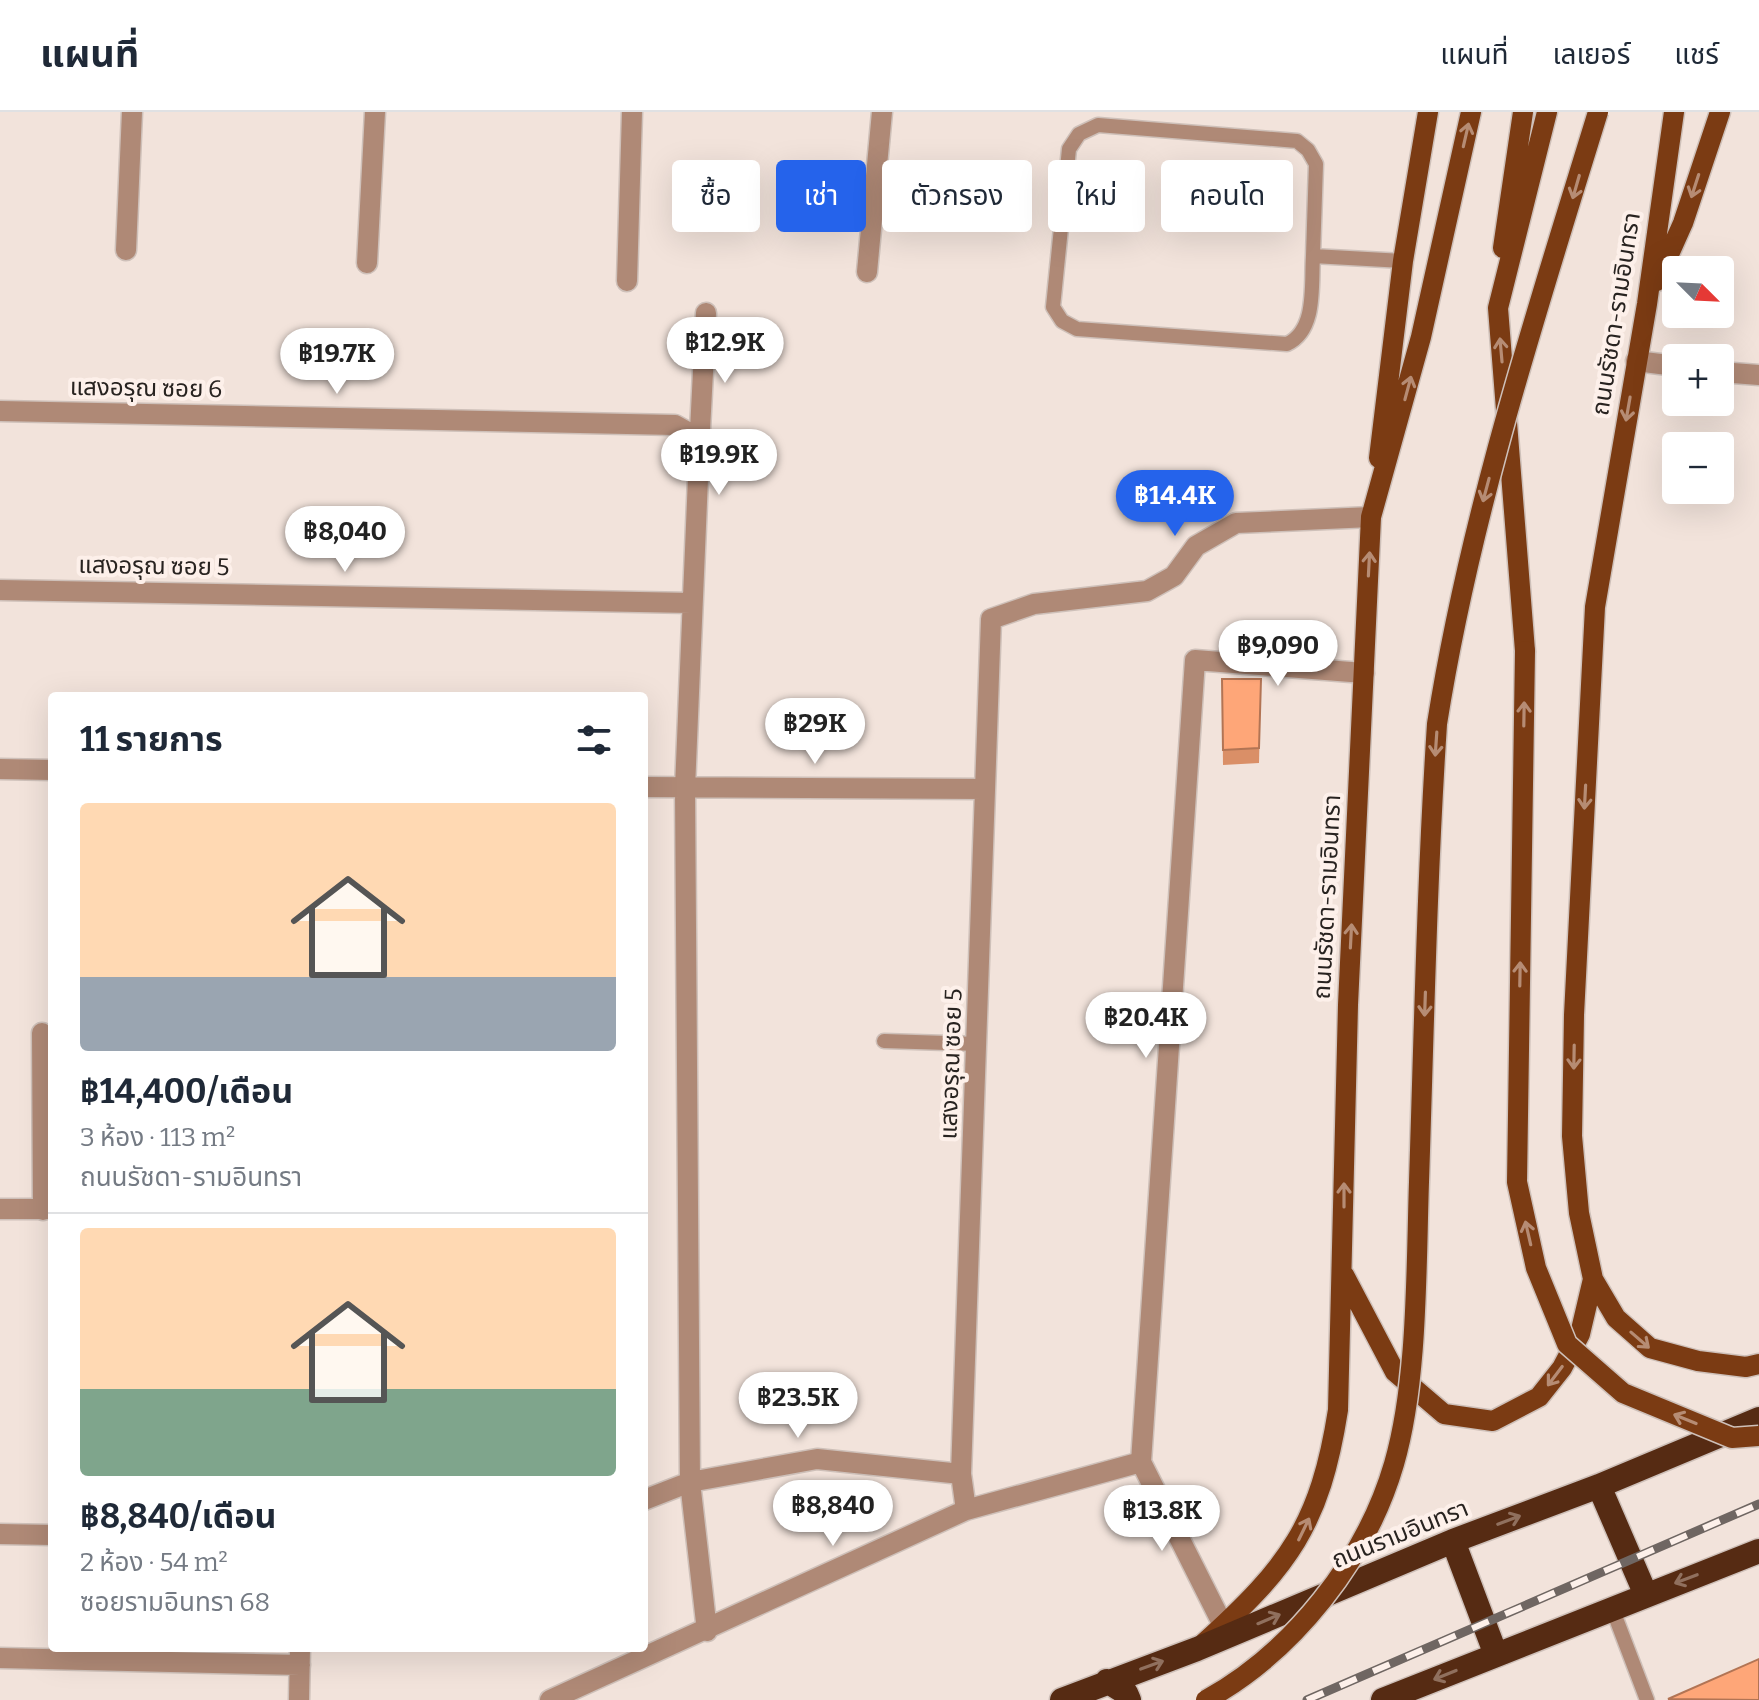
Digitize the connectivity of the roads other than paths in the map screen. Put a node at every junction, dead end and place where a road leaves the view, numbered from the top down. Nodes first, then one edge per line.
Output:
1 (132, 112) edge
2 (375, 112) edge
3 (632, 112) edge
4 (882, 112) edge
5 (1428, 112) edge
6 (1471, 112) edge
7 (1523, 112) edge
8 (1547, 112) edge
9 (1598, 112) edge
10 (1674, 112) edge
11 (1720, 112) edge
12 (126, 250) dead end
13 (1313, 256) junction
14 (1403, 261) junction
15 (367, 263) dead end
16 (867, 272) dead end
17 (627, 281) dead end
18 (1647, 304) junction
19 (1498, 308) junction
20 (706, 313) dead end
21 (1636, 361) junction
22 (1662, 364) edge
23 (1734, 373) edge
24 (1759, 375) edge
25 (0, 411) edge
26 (699, 454) junction
27 (1371, 517) junction
28 (0, 590) edge
29 (691, 603) junction
30 (1364, 673) junction
31 (0, 769) edge
32 (48, 770) edge
33 (648, 787) edge
34 (685, 788) junction
35 (985, 789) junction
36 (42, 1033) dead end
37 (884, 1041) dead end
38 (978, 1044) junction
39 (0, 1209) edge
40 (47, 1209) edge
41 (1343, 1273) junction
42 (1593, 1279) junction
43 (1759, 1364) edge
44 (1759, 1419) edge
45 (1759, 1436) edge
46 (1141, 1462) junction
47 (961, 1474) junction
48 (690, 1482) junction
49 (1599, 1486) junction
50 (648, 1498) edge
51 (966, 1510) junction
52 (0, 1534) edge
53 (48, 1535) edge
54 (1453, 1541) junction
55 (1758, 1554) edge
56 (1646, 1595) junction
57 (1612, 1608) junction
58 (1223, 1625) junction
59 (707, 1631) junction
60 (1197, 1649) junction
61 (1496, 1655) junction
62 (300, 1657) edge
63 (0, 1658) edge
64 (1107, 1681) junction
65 (299, 1700) edge
66 (550, 1700) edge
67 (1062, 1700) edge
68 (1129, 1700) edge
69 (1206, 1700) edge
70 (1383, 1700) edge
71 (1647, 1700) edge

1 - 12 street
2 - 15 street
3 - 17 street
4 - 16 street
5 - 14 main road
27 -> 6 main road, ถนนรัชดา-รามอินทรา
7 - 19 main road
8 - 19 main road
9 -> 69 main road, bridge
10 - 18 main road, ถนนรัชดา-รามอินทรา
11 -> 18 main road
13 - 13 lane
13 - 14 lane
14 - 27 main road
18 - 21 main road, ถนนรัชดา-รามอินทรา
45 -> 19 main road, bridge
20 - 26 street
21 - 22 street
21 -> 42 main road, ถนนรัชดา-รามอินทรา
23 - 24 street
25 - 26 street, แสงอรุณ ซอย 6
26 - 29 street
30 -> 27 main road, ถนนรัชดา-รามอินทรา
27 - 35 street, แสงอรุณ ซอย 5
28 - 29 street, แสงอรุณ ซอย 5
29 - 34 street
41 -> 30 main road, ถนนรัชดา-รามอินทรา
30 - 46 street
31 - 32 street
33 - 34 street
34 - 35 street
34 - 48 street
35 - 38 street, แสงอรุณ ซอย 5
36 - 40 street
37 - 38 lane
38 - 47 street, แสงอรุณ ซอย 5
39 - 40 street
42 -> 41 main road
58 -> 41 main road, ถนนรัชดา-รามอินทรา
42 -> 43 main road, ถนนรัชดา-รามอินทรา
44 - 49 highway, ถนนรามอินทรา
46 - 51 street
46 - 58 street
47 - 48 street
47 - 51 street, แสงอรุณ ซอย 5
48 - 50 street
48 - 59 street
54 -> 49 highway, ถนนรามอินทรา
49 - 56 highway
51 - 59 street
52 - 53 street
60 -> 54 highway, ถนนรามอินทรา
54 - 61 highway
55 -> 56 highway
56 - 57 highway
57 - 61 highway
57 - 71 lane
58 - 60 main road, ถนนรัชดา-รามอินทรา
59 - 66 street
64 -> 60 highway, ถนนรามอินทรา
61 -> 70 highway
62 - 63 street
62 - 65 street
64 - 67 highway, ถนนรามอินทรา
64 - 68 highway

